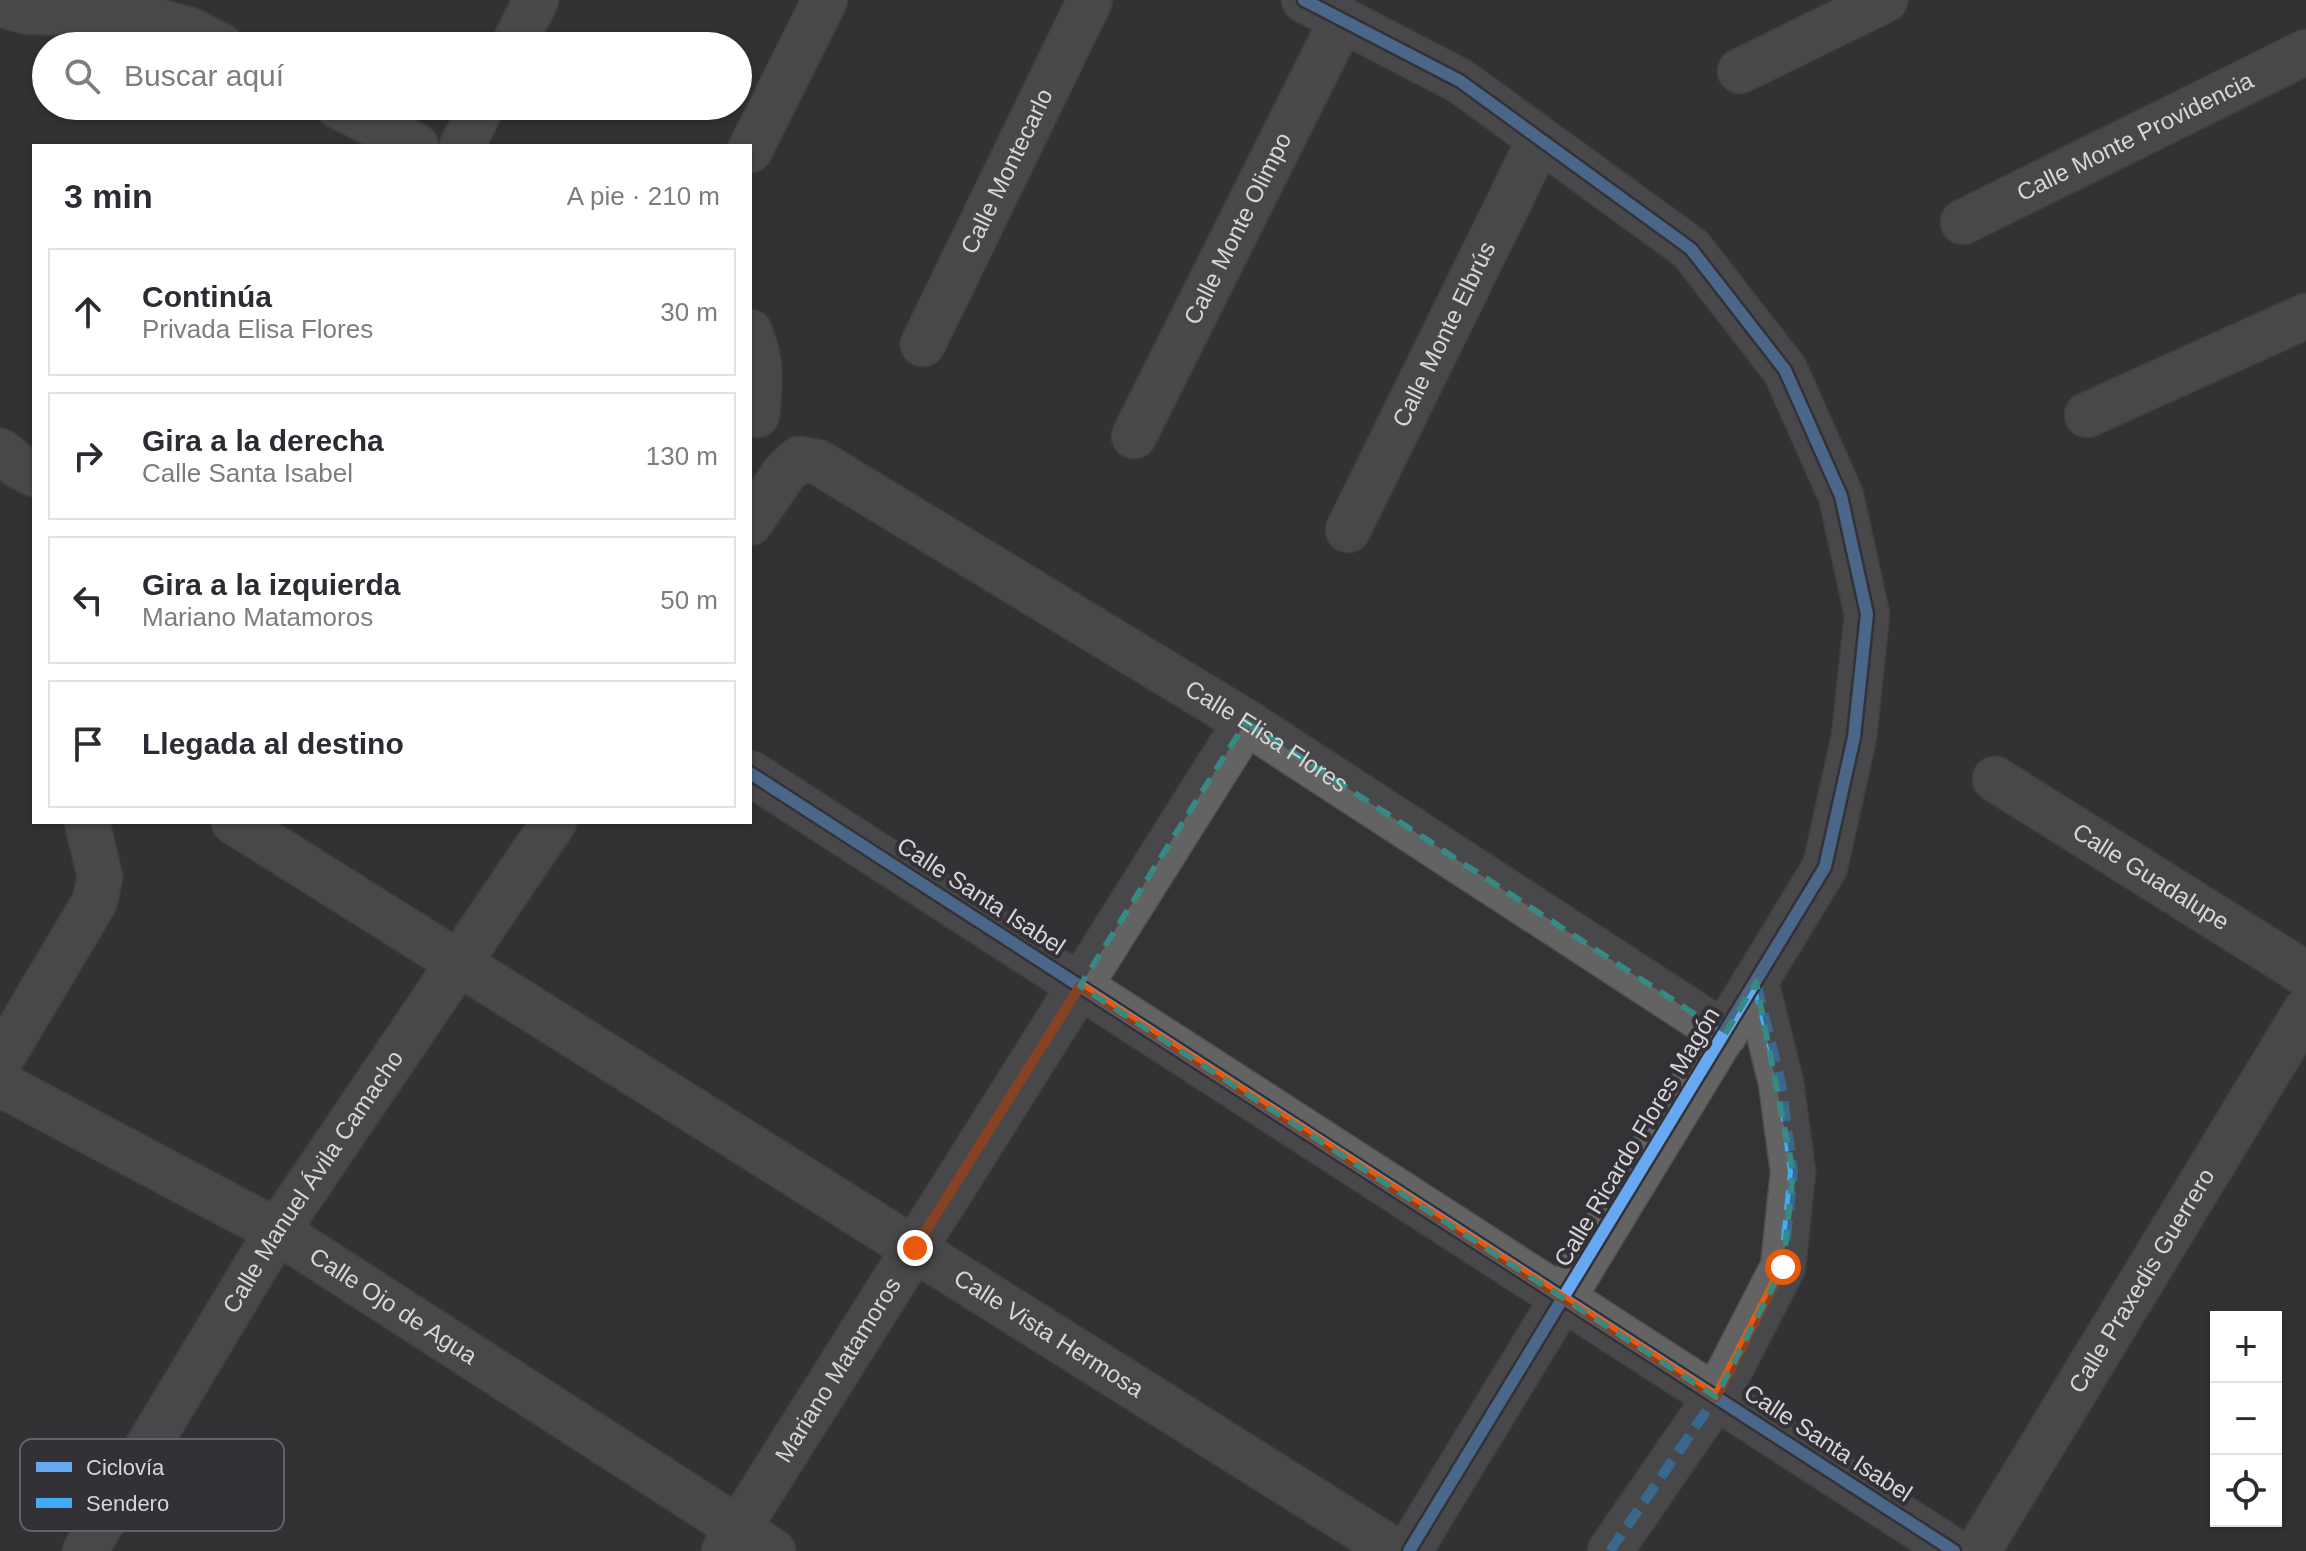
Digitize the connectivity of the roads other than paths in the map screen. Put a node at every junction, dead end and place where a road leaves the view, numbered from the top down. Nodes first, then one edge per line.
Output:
1 (536, 0) edge
2 (825, 0) edge
3 (1090, 0) edge
4 (1304, 0) edge
5 (1885, 0) edge
6 (0, 4) edge
7 (1342, 20) junction
8 (194, 32) edge
9 (520, 32) edge
10 (2306, 52) edge
11 (1740, 71) dead end
12 (365, 120) edge
13 (475, 120) edge
14 (1540, 139) junction
15 (412, 144) edge
16 (463, 144) edge
17 (752, 146) edge
18 (1963, 222) dead end
19 (2306, 316) edge
20 (752, 337) edge
21 (923, 344) dead end
22 (757, 415) dead end
23 (2087, 415) dead end
24 (1134, 436) dead end
25 (0, 451) edge
26 (32, 473) edge
27 (752, 520) edge
28 (1348, 530) dead end
29 (1246, 722) junction
30 (752, 774) edge
31 (1995, 779) dead end
32 (87, 824) edge
33 (237, 824) edge
34 (553, 824) edge
35 (460, 963) junction
36 (2306, 974) edge
37 (1756, 982) junction
38 (1080, 986) junction
39 (2306, 1010) edge
40 (1725, 1034) junction
41 (0, 1061) edge
42 (0, 1084) edge
43 (277, 1231) junction
44 (915, 1248) junction
45 (1564, 1298) junction
46 (1716, 1397) junction
47 (152, 1439) edge
48 (97, 1531) edge
49 (745, 1544) edge
50 (85, 1551) edge
51 (1395, 1551) edge
52 (1409, 1551) edge
53 (1610, 1551) edge
54 (1954, 1551) edge
55 (1978, 1551) edge

1 - 9 street
2 - 17 street
3 - 21 street, Calle Montecarlo
4 - 7 street, Calle Ricardo Flores Magón
5 - 11 street
6 - 8 street
7 - 14 street, Calle Ricardo Flores Magón
7 - 24 street, Calle Monte Olimpo
10 - 18 street, Calle Monte Providencia
12 - 15 street
13 - 16 street
14 - 28 street, Calle Monte Elbrús
14 - 37 street, Calle Ricardo Flores Magón
19 - 23 street
20 - 22 street
25 - 26 street
27 - 29 street, Calle Elisa Flores
29 - 38 street, Mariano Matamoros
29 - 40 street, Calle Elisa Flores
30 - 38 street, Calle Santa Isabel
31 - 36 street, Calle Guadalupe
32 - 41 street
33 - 35 street, Calle Vista Hermosa
34 - 35 street, Calle Manuel Ávila Camacho
35 - 43 street, Calle Manuel Ávila Camacho
35 - 44 street, Calle Vista Hermosa
37 - 40 street, Calle Ricardo Flores Magón
37 - 46 street
38 - 44 street, Mariano Matamoros
38 - 45 street, Calle Santa Isabel
39 - 55 street, Calle Praxedis Guerrero
40 - 45 street, Calle Ricardo Flores Magón
42 - 43 street, Calle Ojo de Agua
43 - 47 street, Calle Manuel Ávila Camacho
43 - 49 street, Calle Ojo de Agua
44 - 49 street, Mariano Matamoros
44 - 51 street, Calle Vista Hermosa
45 - 46 street, Calle Santa Isabel
45 - 52 street, Calle Ricardo Flores Magón
46 - 53 street
46 - 54 street, Calle Santa Isabel
48 - 50 street, Calle Manuel Ávila Camacho

